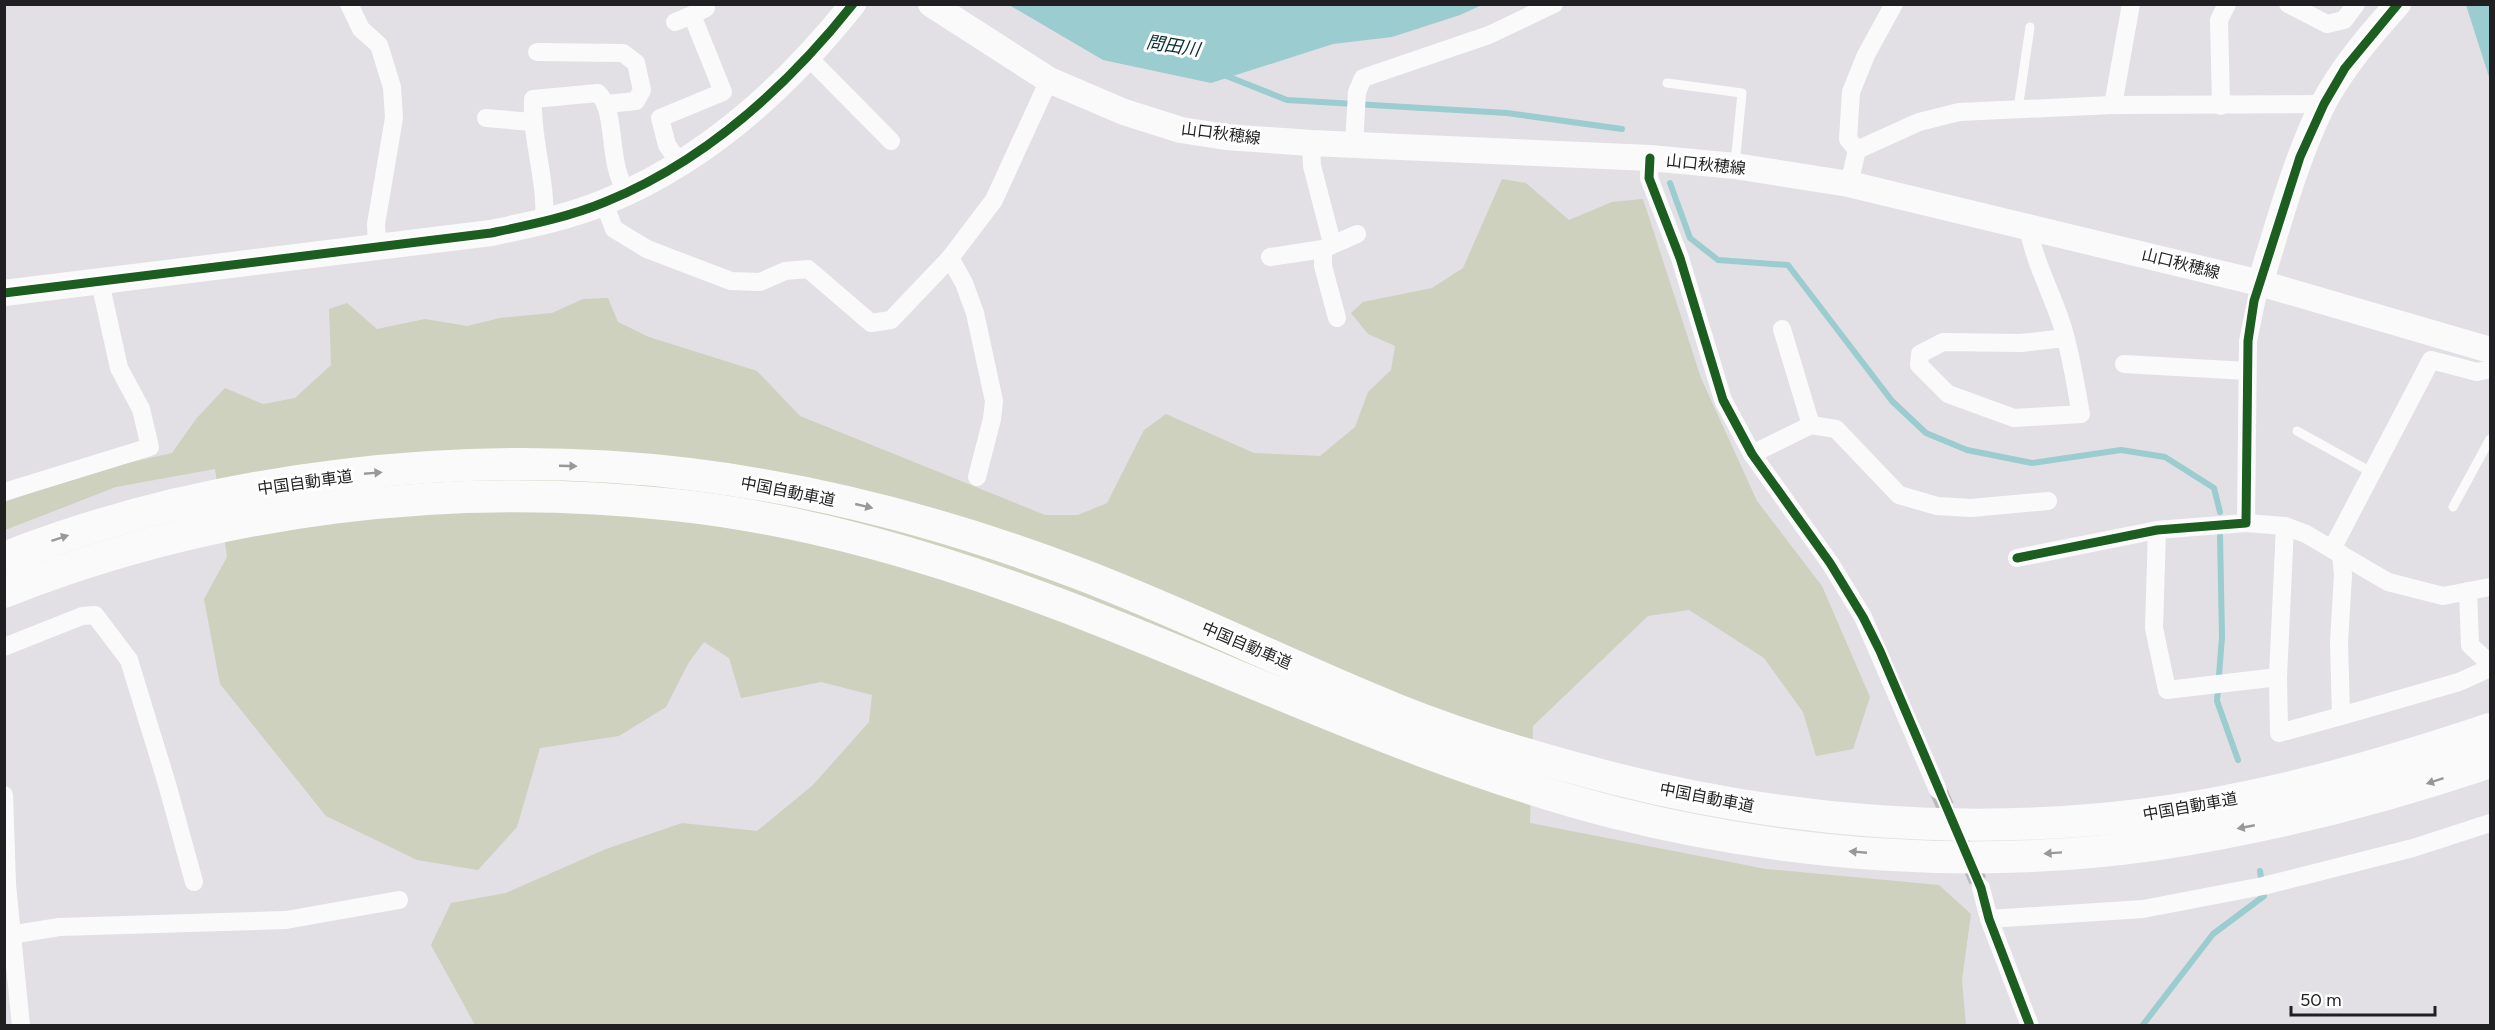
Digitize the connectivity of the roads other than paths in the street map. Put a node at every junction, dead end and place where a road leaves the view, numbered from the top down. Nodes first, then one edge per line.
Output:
1 (349, 4) edge
2 (853, 4) edge
3 (931, 4) edge
4 (1554, 4) edge
5 (1894, 4) edge
6 (2131, 4) edge
7 (2227, 4) edge
8 (2288, 4) edge
9 (2356, 4) edge
10 (2398, 4) edge
11 (691, 15) dead end
12 (2030, 27) dead end
13 (537, 52) dead end
14 (808, 58) junction
15 (1049, 80) junction
16 (1667, 83) dead end
17 (607, 104) junction
18 (2324, 104) junction
19 (2113, 105) junction
20 (2221, 106) junction
21 (2018, 109) junction
22 (486, 118) dead end
23 (532, 122) junction
24 (891, 141) dead end
25 (1311, 143) junction
26 (1354, 145) junction
27 (1857, 150) junction
28 (1650, 158) junction
29 (681, 165) junction
30 (1735, 166) junction
31 (1849, 184) junction
32 (616, 197) junction
33 (544, 222) junction
34 (2028, 225) junction
35 (1357, 234) dead end
36 (1327, 246) junction
37 (377, 249) junction
38 (1270, 257) dead end
39 (950, 258) junction
40 (100, 282) junction
41 (2260, 283) junction
42 (4, 293) edge
43 (1337, 318) dead end
44 (1782, 329) dead end
45 (2065, 338) junction
46 (2489, 361) edge
47 (2124, 364) dead end
48 (2247, 371) junction
49 (1811, 426) junction
50 (2297, 431) dead end
51 (2490, 439) edge
52 (1752, 454) junction
53 (2371, 472) junction
54 (977, 477) dead end
55 (4, 492) edge
56 (2048, 501) dead end
57 (2453, 507) dead end
58 (2246, 523) junction
59 (2285, 526) junction
60 (2157, 530) junction
61 (2337, 552) junction
62 (4, 558) edge
63 (2017, 558) dead end
64 (2490, 587) edge
65 (2468, 591) junction
66 (4, 592) edge
67 (4, 647) edge
68 (2490, 664) edge
69 (2490, 668) edge
70 (2278, 677) junction
71 (2342, 716) junction
72 (2490, 729) edge
73 (2490, 762) edge
74 (1938, 790) tunnel mouth
75 (4, 795) edge
76 (2490, 823) edge
77 (194, 882) dead end
78 (1981, 888) tunnel mouth
79 (399, 900) dead end
80 (1989, 919) junction
81 (8, 936) edge
82 (21, 1026) edge
83 (2031, 1026) edge

1 - 37 street
2 - 14 main road
3 - 15 main road, 山口秋穂線
4 - 26 street
5 - 27 street
6 - 19 street
7 - 20 street
8 - 9 street
10 - 18 main road
11 - 29 street
12 - 21 lane
13 - 17 street
14 - 24 street
14 - 29 main road
15 - 25 main road, 山口秋穂線
15 - 39 street
16 - 30 lane
17 - 23 street
17 - 32 street
18 - 20 street
18 - 41 main road
19 - 20 street
19 - 21 street
21 - 27 street
22 - 23 street
23 - 33 street
25 - 26 main road, 山口秋穂線
25 - 36 street
26 - 28 main road, 山口秋穂線
27 - 31 street
28 - 30 main road, 山口秋穂線
28 - 52 street
29 - 32 main road
30 - 31 main road, 山口秋穂線
31 - 34 main road, 山口秋穂線
32 - 33 main road
32 - 39 street
33 - 37 main road
34 - 41 main road, 山口秋穂線
34 - 45 street
35 - 36 street
36 - 38 street
36 - 43 street
37 - 40 main road
39 - 54 street
40 - 42 main road
40 - 55 street
41 - 46 main road, 山口秋穂線
41 - 48 street
44 - 49 street
45 - 45 street
46 - 53 street
47 - 48 street
48 - 58 street
49 - 52 street
49 - 56 street
50 - 53 lane
51 - 57 lane
52 - 74 street
53 - 61 street
58 - 59 street
58 - 60 street
59 - 61 street
59 - 70 street
60 - 63 street
60 - 70 street
61 - 65 street
61 - 71 street
62 -> 72 highway, 中国自動車道
64 - 65 street
65 - 68 street
73 -> 66 highway, 中国自動車道
67 - 77 street
69 - 71 street
70 - 71 street
75 - 81 street
76 - 80 street
78 - 80 street
79 - 81 street
80 - 83 street
81 - 82 street

